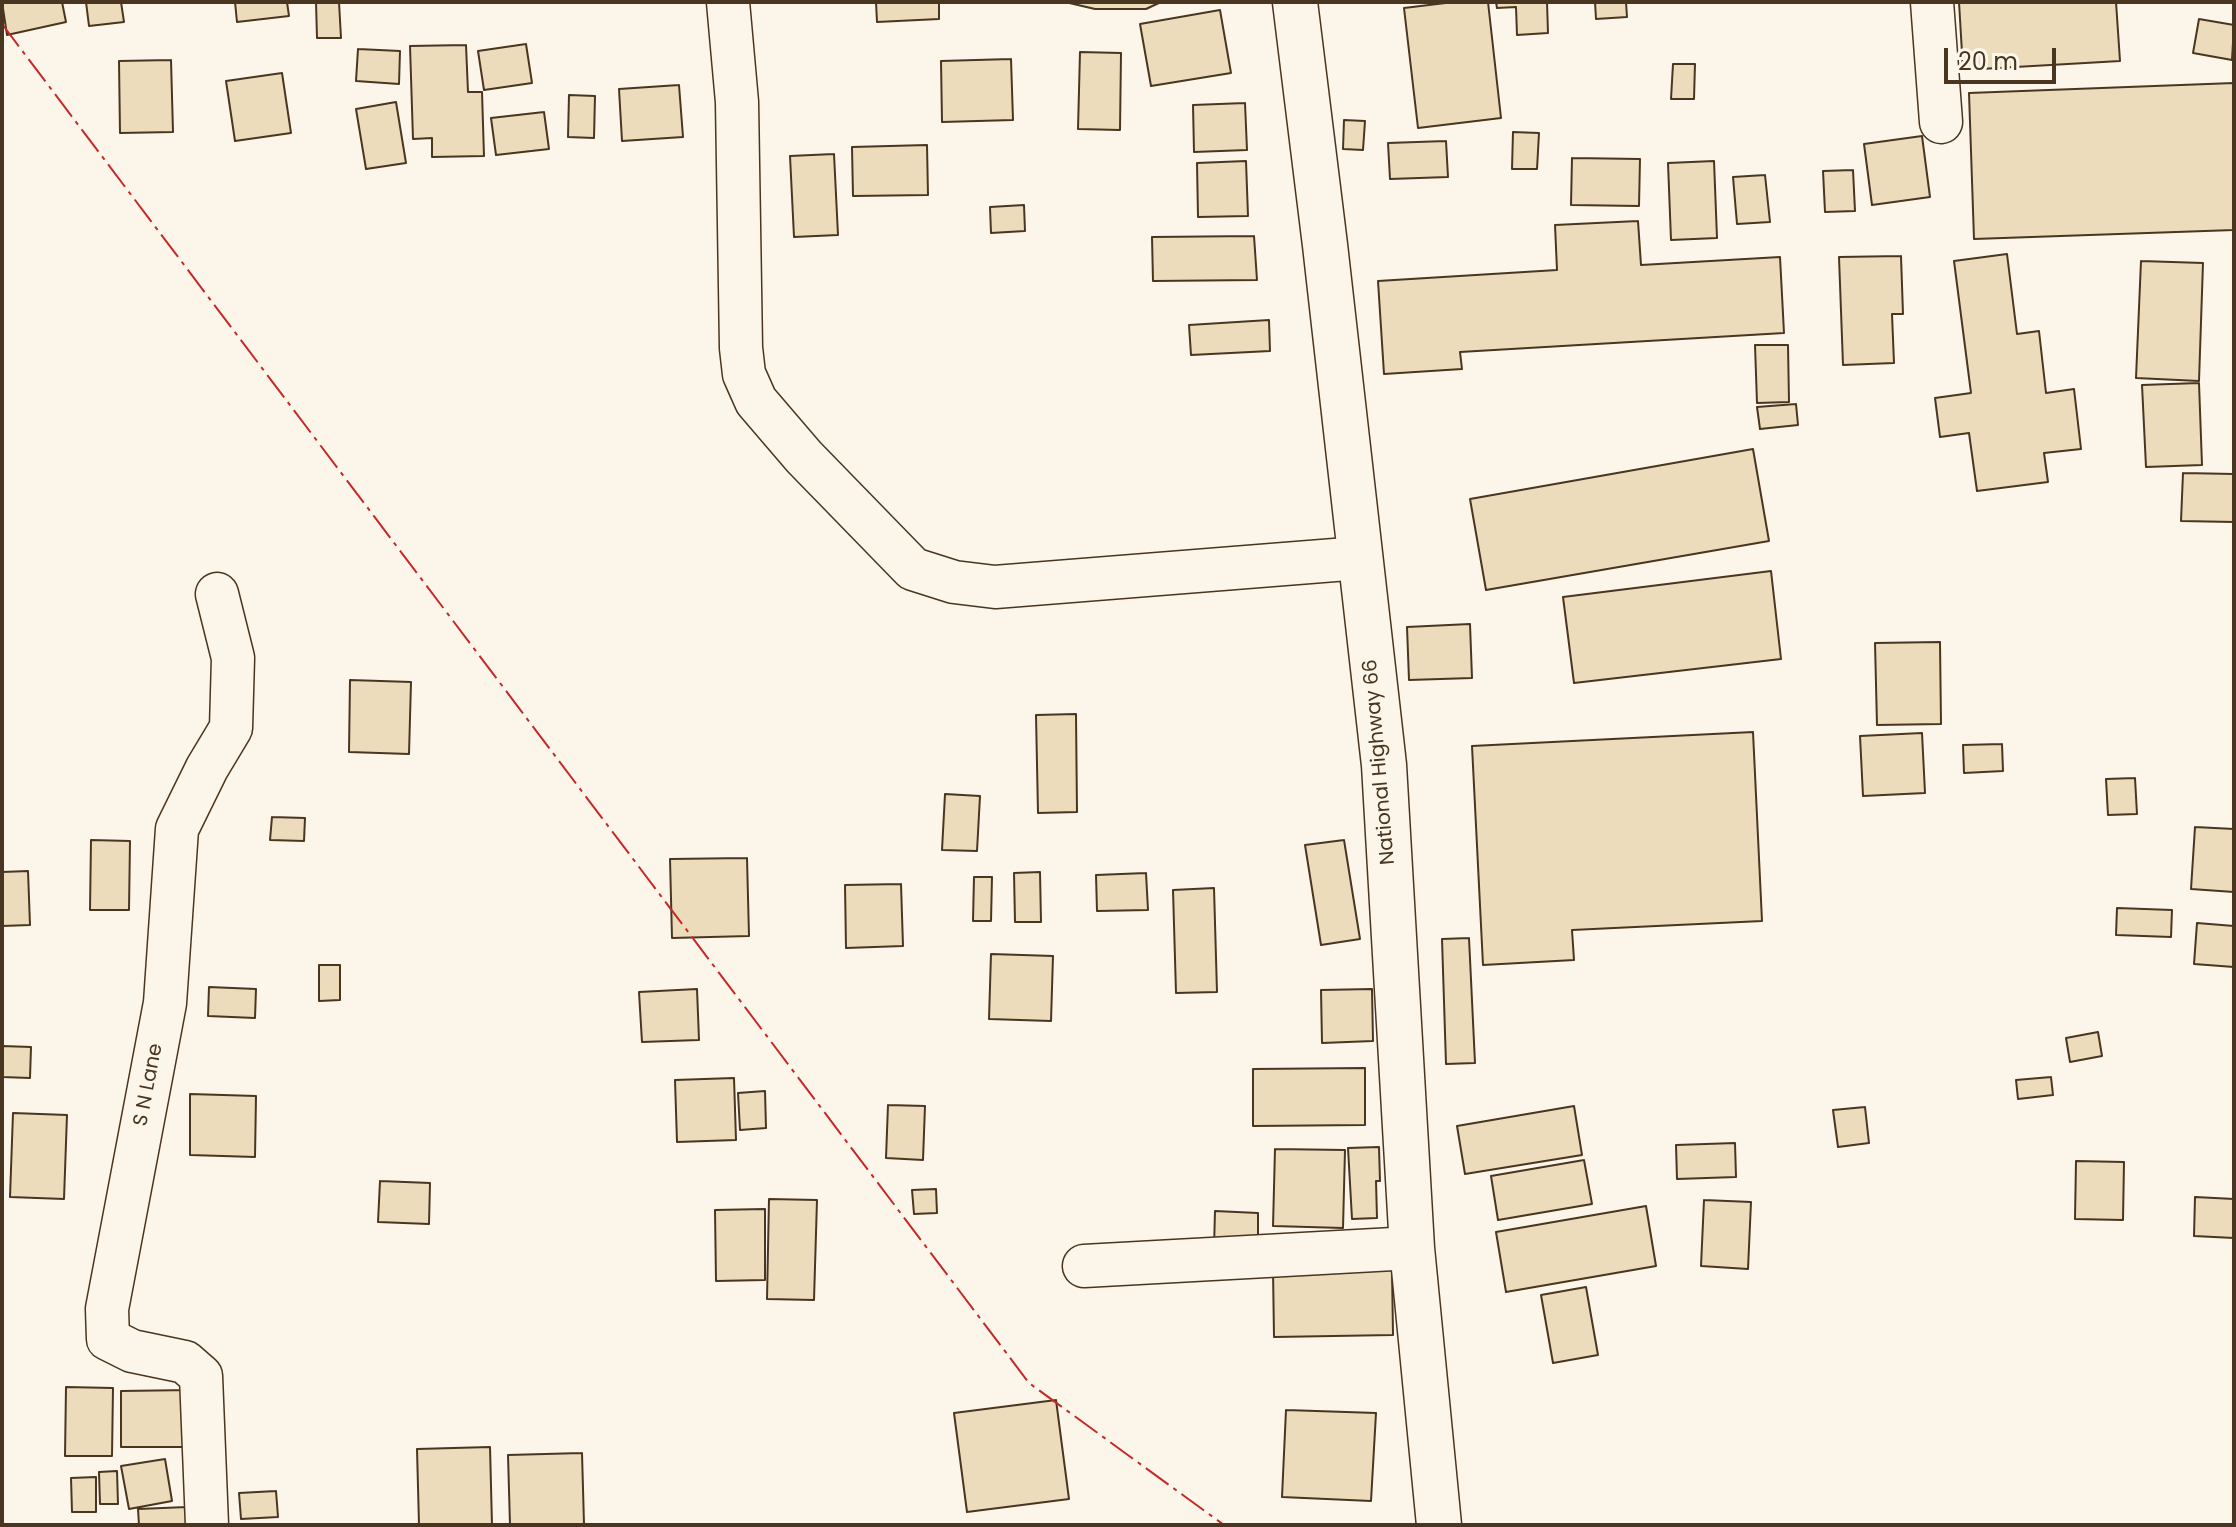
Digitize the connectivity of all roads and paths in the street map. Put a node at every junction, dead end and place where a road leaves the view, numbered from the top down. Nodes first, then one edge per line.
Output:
1 (728, 2) edge
2 (1295, 2) edge
3 (1932, 2) edge
4 (1941, 122) dead end
5 (1360, 558) junction
6 (217, 594) dead end
7 (1412, 1248) junction
8 (1084, 1266) dead end
9 (207, 1525) edge
10 (1439, 1525) edge

1 - 5 street
2 - 5 main road, National Highway 66
3 - 4 street
5 - 7 main road, National Highway 66
6 - 9 street, S N Lane
7 - 8 street
7 - 10 main road, National Highway 66

